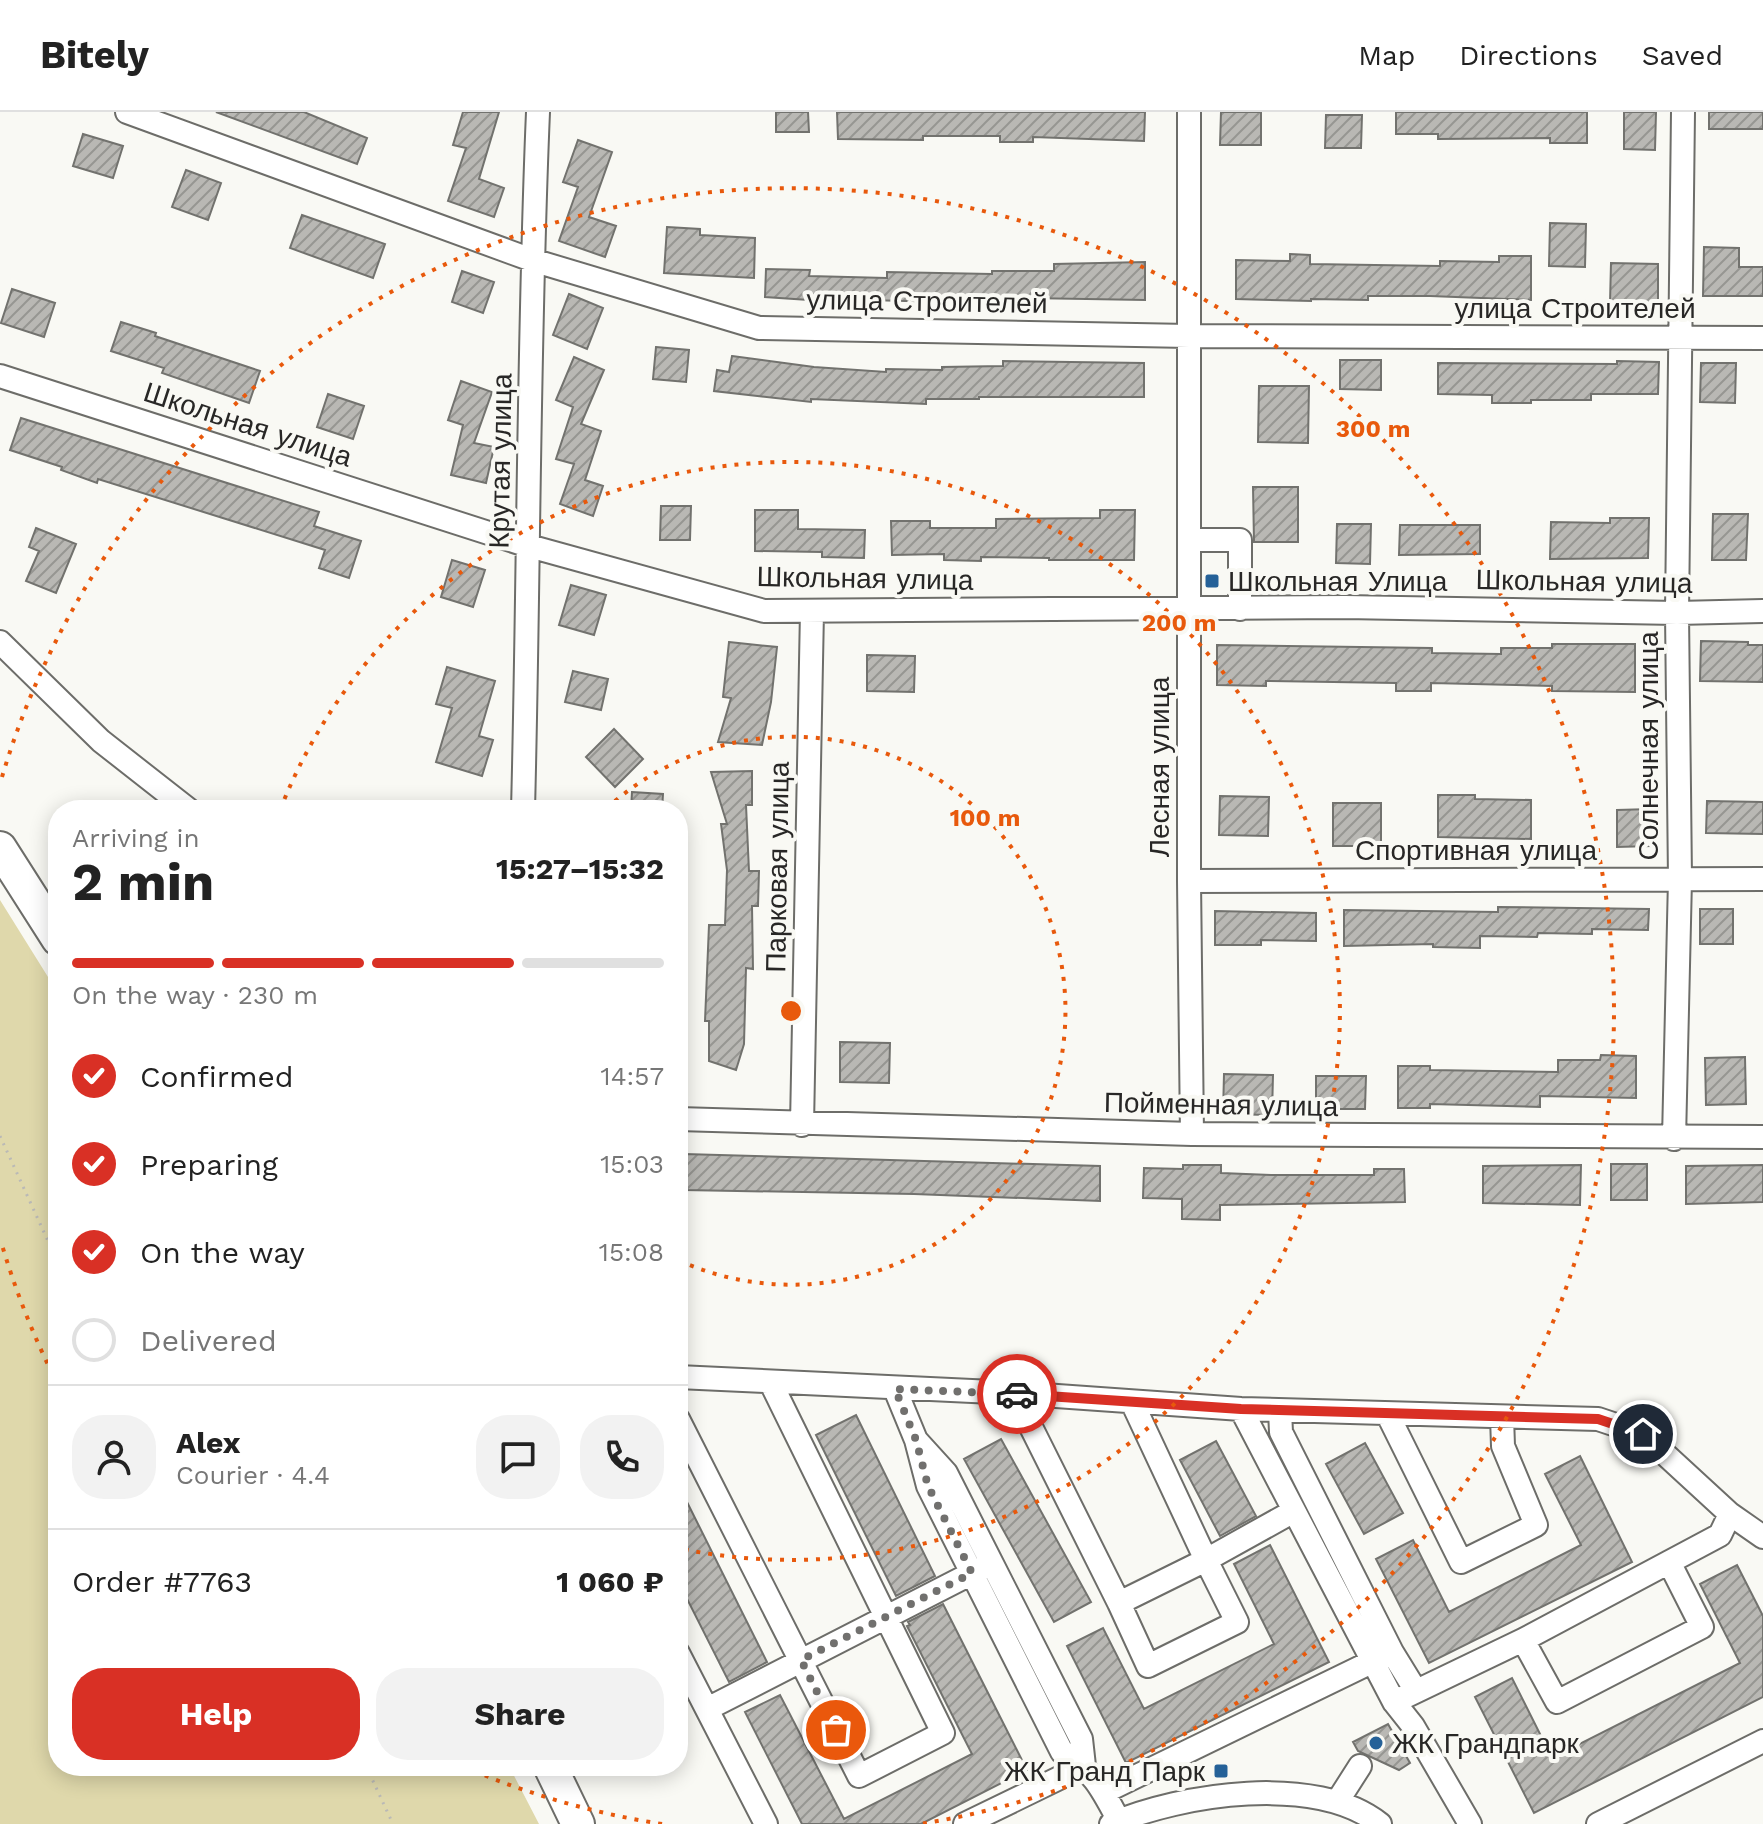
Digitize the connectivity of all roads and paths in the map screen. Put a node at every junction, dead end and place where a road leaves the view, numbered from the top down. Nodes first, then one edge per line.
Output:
1 (127, 112) edge
2 (538, 112) edge
3 (1189, 112) edge
4 (1683, 112) edge
5 (532, 260) junction
6 (1189, 336) junction
7 (1680, 338) junction
8 (1763, 338) edge
9 (0, 376) edge
10 (1189, 540) junction
11 (529, 546) junction
12 (1240, 609) junction
13 (1189, 610) junction
14 (812, 611) junction
15 (1763, 611) edge
16 (1677, 613) junction
17 (0, 642) edge
18 (176, 800) edge
19 (523, 800) edge
20 (0, 848) edge
21 (1680, 879) junction
22 (1763, 879) edge
23 (1189, 881) junction
24 (48, 923) edge
25 (688, 1119) edge
26 (802, 1125) junction
27 (1192, 1134) junction
28 (0, 1136) edge
29 (1763, 1137) edge
30 (1674, 1139) junction
31 (48, 1241) edge
32 (688, 1378) edge
33 (771, 1383) junction
34 (895, 1389) junction
35 (1014, 1393) junction
36 (1132, 1402) junction
37 (1241, 1409) junction
38 (1280, 1411) junction
39 (1388, 1415) junction
40 (1502, 1417) junction
41 (688, 1439) edge
42 (1294, 1511) junction
43 (1730, 1514) junction
44 (1763, 1537) edge
45 (1206, 1560) junction
46 (1669, 1562) junction
47 (982, 1568) junction
48 (1119, 1603) junction
49 (885, 1617) junction
50 (1523, 1640) junction
51 (1382, 1657) junction
52 (801, 1660) junction
53 (688, 1672) edge
54 (1416, 1691) junction
55 (1394, 1702) junction
56 (707, 1709) junction
57 (1763, 1741) edge
58 (1084, 1766) junction
59 (1360, 1766) dead end
60 (371, 1776) edge
61 (555, 1776) edge
62 (1104, 1792) junction
63 (1337, 1802) junction
64 (1115, 1822) edge
65 (393, 1824) edge
66 (578, 1824) edge
67 (766, 1824) edge
68 (965, 1824) edge
69 (1380, 1824) edge
70 (1470, 1824) edge
71 (1598, 1824) edge

1 - 5 street, улица Строителей
2 - 5 street, Крутая улица
3 - 6 street, Лесная улица
4 - 7 street, Солнечная улица
5 - 6 street, улица Строителей
5 - 11 street, Крутая улица
6 - 7 street, улица Строителей
6 - 10 street, Лесная улица
7 - 8 street, улица Строителей
7 - 16 street, Солнечная улица
9 - 11 street, Школьная улица
10 - 12 street
10 - 13 street, Лесная улица
11 - 14 street, Школьная улица
11 - 19 street, Крутая улица
12 - 13 street, Школьная улица
12 - 16 street, Школьная улица
13 - 14 street, Школьная улица
13 - 23 street, Лесная улица
14 - 26 street, Парковая улица
15 - 16 street, Школьная улица
16 - 21 street, Солнечная улица
17 - 18 street
20 - 24 highway
21 - 22 street, Спортивная улица
21 - 23 street, Спортивная улица
21 - 30 street, Солнечная улица
23 - 27 street, Лесная улица
25 - 26 street, Пойменная улица
26 - 27 street, Пойменная улица
27 - 30 street, Пойменная улица
28 - 31 path
29 - 30 street, Пойменная улица
32 - 33 street
33 - 34 street
33 - 49 street
34 - 35 street
34 - 47 street
35 - 36 street
35 - 48 street
36 - 37 street
36 - 45 street
37 - 38 street
37 - 42 street
38 - 39 street
38 - 51 street
39 - 40 street
39 - 40 street
40 - 43 street
41 - 52 street
42 - 45 street
42 - 51 street
43 - 44 street
43 - 46 street
45 - 48 street
45 - 48 street
46 - 50 street
46 - 50 street
47 - 49 street
47 - 58 street
49 - 52 street
49 - 52 street
50 - 54 street
51 - 54 street
51 - 55 street
51 - 62 street
52 - 56 street
53 - 56 street
54 - 55 street
55 - 70 street
56 - 67 street
57 - 71 street
58 - 62 street
58 - 68 street
59 - 63 street
60 - 65 path
61 - 66 highway
62 - 64 street
63 - 64 street
63 - 69 street

